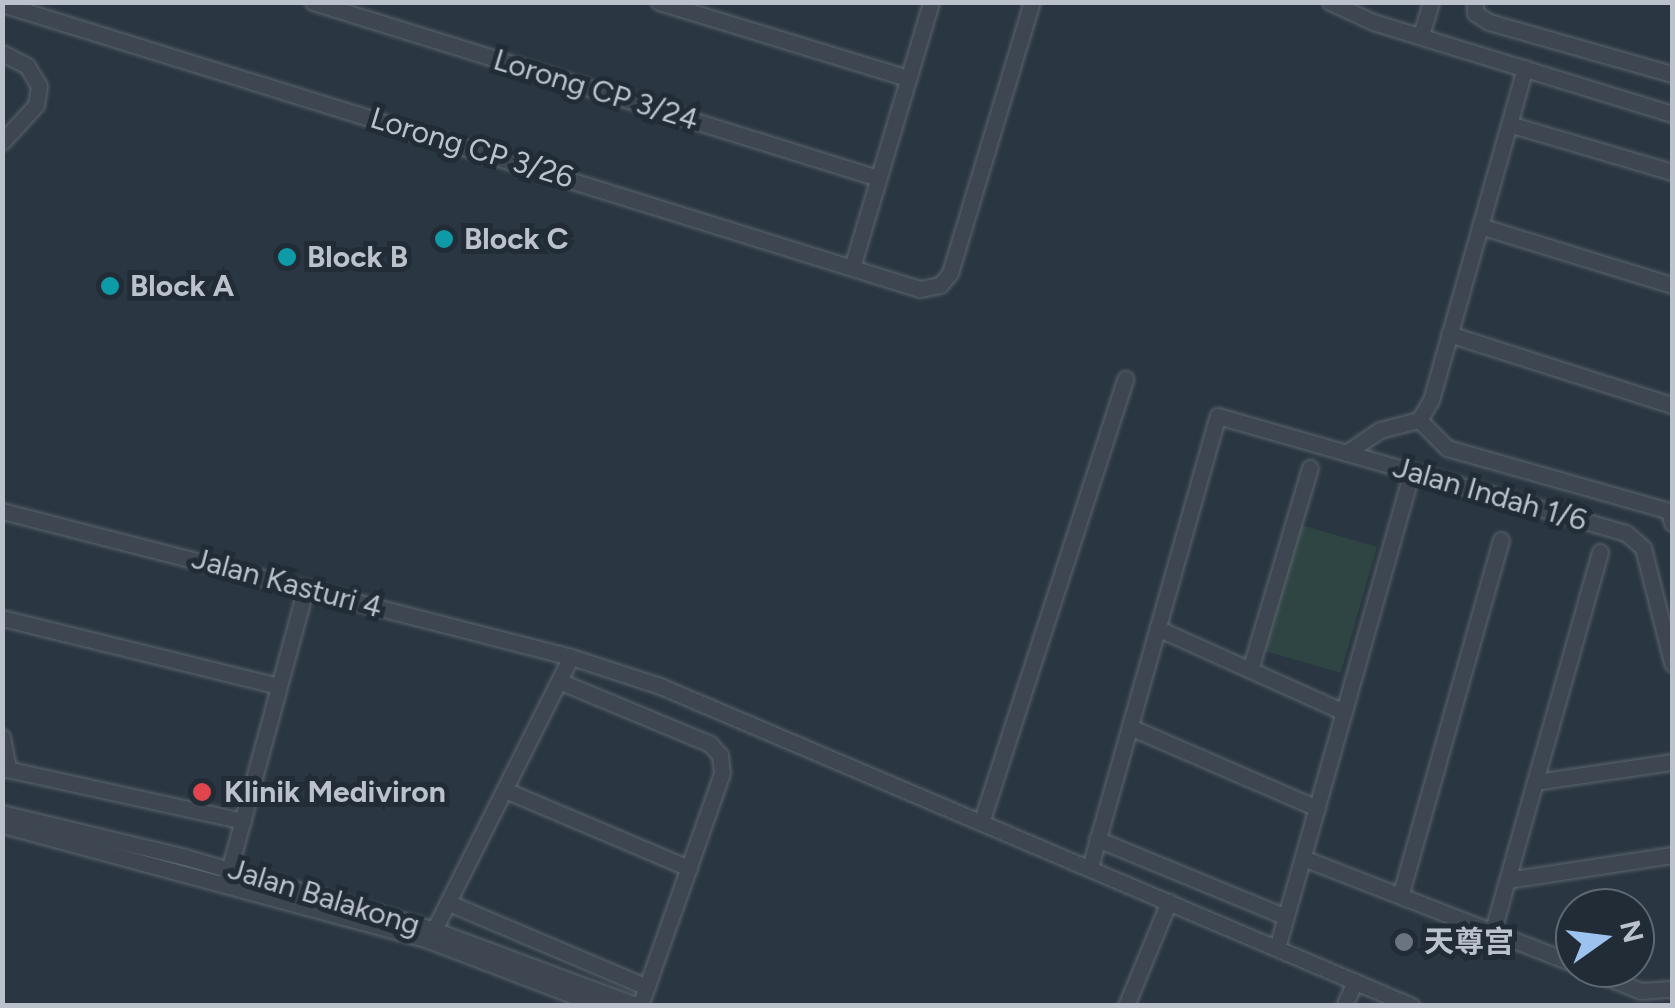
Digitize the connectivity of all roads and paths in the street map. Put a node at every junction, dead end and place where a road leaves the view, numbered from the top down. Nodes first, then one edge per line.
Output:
1 (313, 2) edge
2 (659, 2) edge
3 (931, 2) edge
4 (1032, 2) edge
5 (1330, 2) edge
6 (1431, 2) edge
7 (1475, 2) edge
8 (2, 4) edge
9 (1421, 35) junction
10 (2, 53) edge
11 (1525, 68) junction
12 (1672, 74) edge
13 (908, 78) junction
14 (1672, 114) edge
15 (1509, 124) junction
16 (2, 142) edge
17 (1672, 172) edge
18 (878, 178) junction
19 (1480, 226) junction
20 (853, 264) junction
21 (1672, 284) edge
22 (1449, 334) junction
23 (1124, 379) dead end
24 (1672, 405) edge
25 (1419, 420) junction
26 (1346, 453) junction
27 (1310, 468) dead end
28 (1412, 472) junction
29 (2, 510) edge
30 (1672, 523) edge
31 (1500, 540) dead end
32 (1600, 552) dead end
33 (306, 588) junction
34 (2, 618) edge
35 (1157, 628) junction
36 (571, 657) junction
37 (1672, 663) edge
38 (1250, 670) junction
39 (559, 681) junction
40 (279, 686) junction
41 (1344, 712) junction
42 (1130, 727) junction
43 (2, 737) edge
44 (1672, 762) edge
45 (6, 768) edge
46 (1535, 782) junction
47 (505, 790) junction
48 (1317, 808) junction
49 (2, 814) edge
50 (982, 820) junction
51 (242, 821) junction
52 (2, 825) edge
53 (1098, 839) junction
54 (1672, 855) edge
55 (1303, 858) junction
56 (1090, 867) junction
57 (688, 868) junction
58 (228, 876) junction
59 (1507, 880) junction
60 (1401, 893) junction
61 (1169, 901) junction
62 (449, 903) junction
63 (1286, 917) junction
64 (434, 930) junction
65 (1493, 930) junction
66 (1277, 948) junction
67 (1555, 956) edge
68 (1355, 981) junction
69 (647, 988) junction
70 (1632, 988) edge
71 (1672, 989) edge
72 (601, 1006) edge
73 (639, 1006) edge
74 (1126, 1006) edge
75 (1344, 1006) edge
76 (1412, 1006) edge

1 - 18 street, Lorong CP 3/24
2 - 13 street
3 - 13 street
4 - 20 street, Lorong CP 3/26
5 - 9 street
6 - 9 street
7 - 12 street
8 - 20 street, Lorong CP 3/26
9 - 11 street
10 - 16 street
11 - 14 street
11 - 15 street
13 - 18 street
15 - 17 street
15 - 19 street
18 - 20 street
19 - 21 street
19 - 22 street
22 - 24 street
22 - 25 street
23 - 50 street
25 - 26 street
25 - 30 street
26 - 28 street, Jalan Indah 1/6
26 - 35 street, Jalan Indah 1/6
27 - 38 street
28 - 37 street, Jalan Indah 1/6
28 - 41 street
29 - 33 street, Jalan Kasturi 4
31 - 60 street
32 - 46 street
33 - 36 street, Jalan Kasturi 4
33 - 40 street
34 - 40 street
35 - 38 street
35 - 42 street
36 - 39 street
36 - 50 street
38 - 41 street
39 - 47 street
39 - 57 street
40 - 51 street
41 - 48 street
42 - 48 street
42 - 53 street
43 - 45 street
44 - 46 street
45 - 51 street
46 - 59 street
47 - 57 street
47 - 62 street
48 - 55 street
49 - 58 street, Jalan Balakong
50 - 56 street
51 - 58 street
52 - 58 street, Jalan Balakong
53 - 56 street
53 - 63 street
54 - 59 street
55 - 60 street
55 - 63 street
56 - 61 street
57 - 69 street
58 - 64 street, Jalan Balakong
58 - 72 street, Jalan Balakong
59 - 65 street
60 - 65 street
61 - 66 street
61 - 74 street
62 - 64 street
62 - 69 street
63 - 66 street
64 - 73 street, Jalan Balakong
65 - 67 street
66 - 68 street
68 - 75 street
68 - 76 street
69 - 73 street
70 - 71 street

